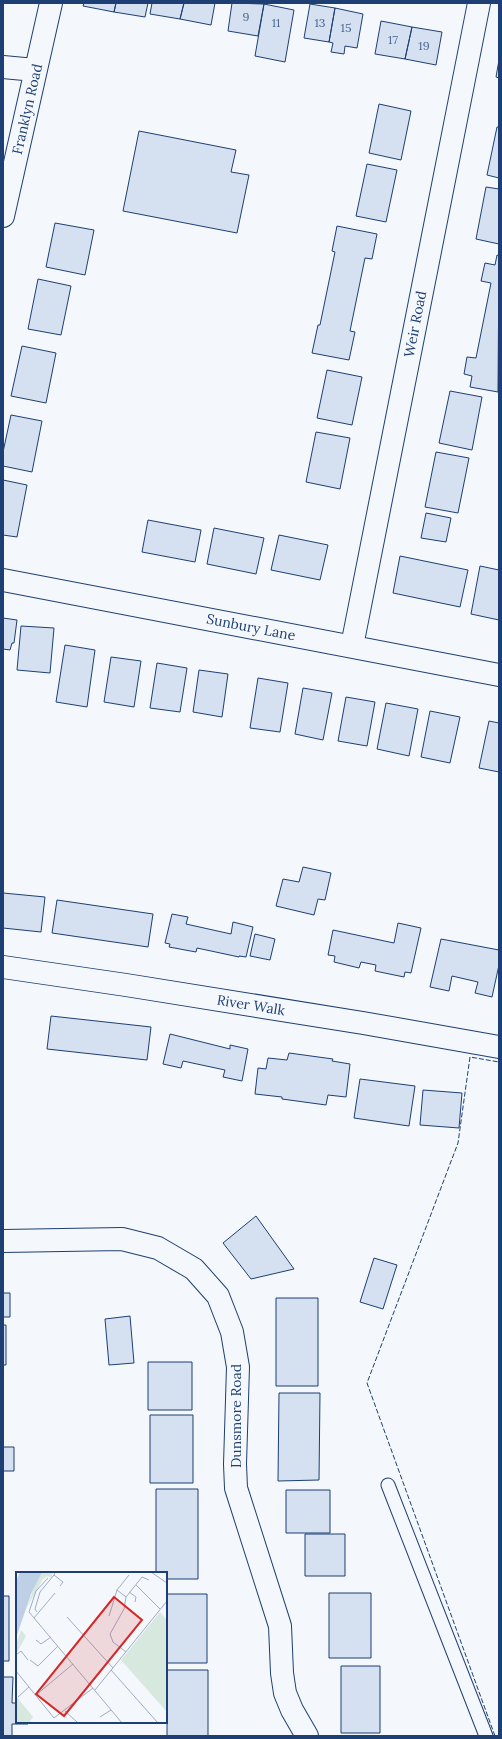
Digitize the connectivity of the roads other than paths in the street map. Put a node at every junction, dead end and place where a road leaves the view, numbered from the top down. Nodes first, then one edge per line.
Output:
1 (51, 3) edge
2 (479, 3) edge
3 (3, 67) edge
4 (35, 70) junction
5 (3, 216) edge
6 (3, 580) edge
7 (352, 646) junction
8 (499, 675) edge
9 (3, 967) edge
10 (499, 1047) edge
11 (3, 1240) edge
12 (388, 1485) dead end
13 (306, 1736) edge
14 (486, 1736) edge

1 - 4 street, Franklyn Road
2 - 7 street, Weir Road
3 - 4 street
4 - 5 street, Franklyn Road
6 - 7 street, Sunbury Lane
7 - 8 street, Sunbury Lane
9 - 10 street, River Walk
11 - 13 street, Dunsmore Road
12 - 14 lane

